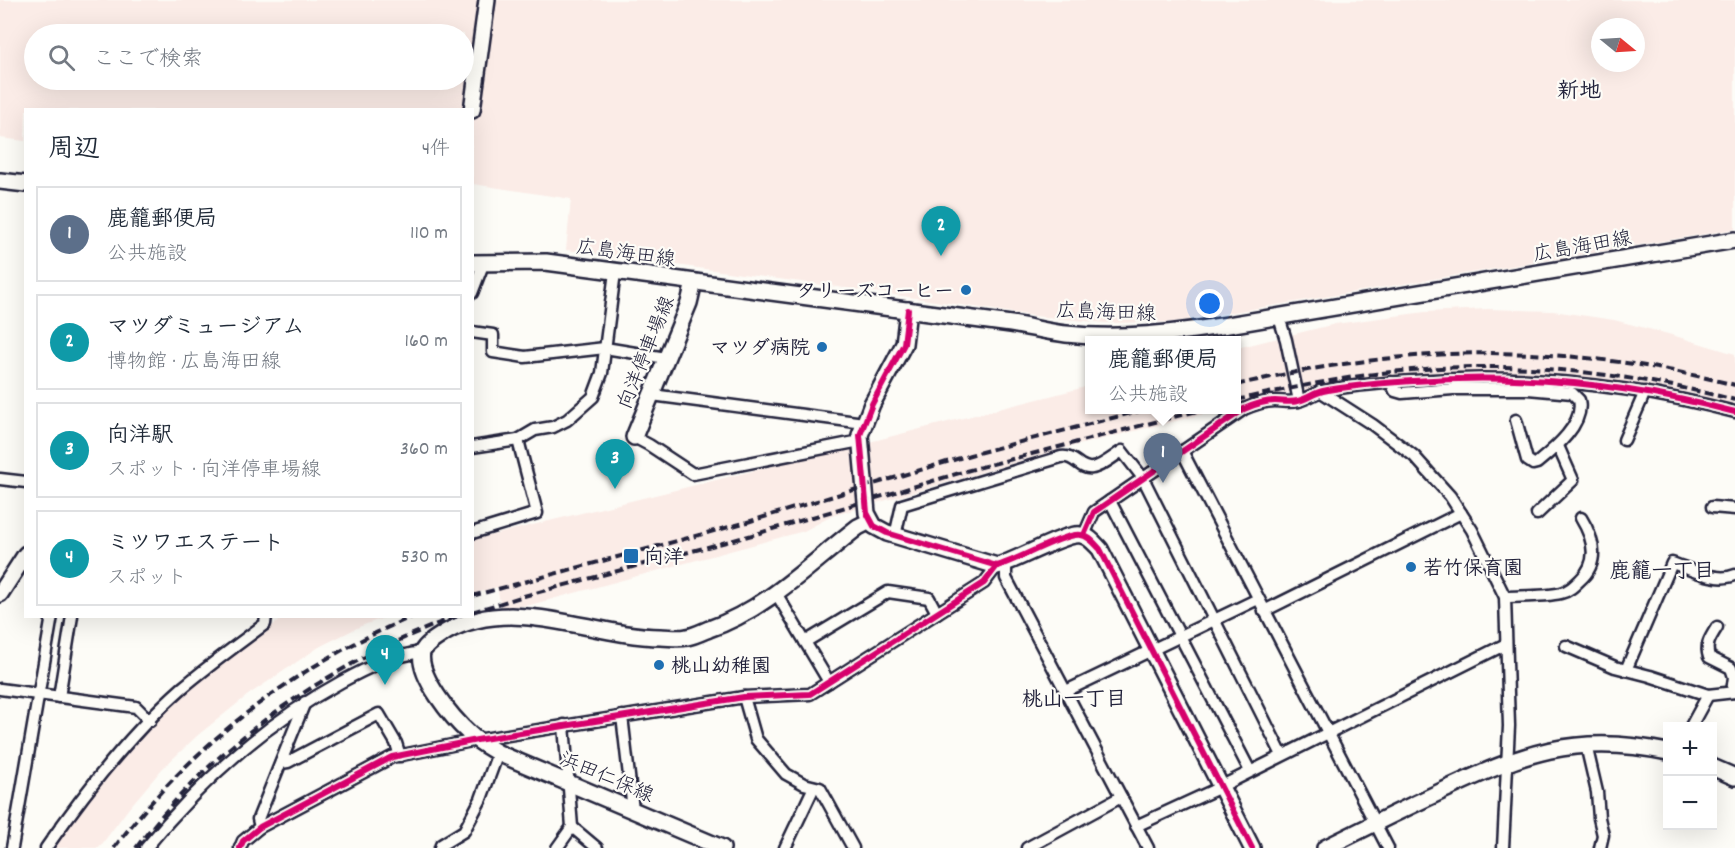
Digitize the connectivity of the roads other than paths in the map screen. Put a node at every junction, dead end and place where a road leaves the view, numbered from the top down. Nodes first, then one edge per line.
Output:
1 (487, 0) edge
2 (472, 108) edge
3 (0, 181) edge
4 (24, 184) edge
5 (1735, 240) edge
6 (478, 263) edge
7 (615, 272) junction
8 (694, 282) junction
9 (474, 283) edge
10 (908, 310) junction
11 (1279, 317) junction
12 (474, 332) edge
13 (605, 348) junction
14 (666, 358) junction
15 (1390, 382) junction
16 (1320, 391) junction
17 (1645, 392) junction
18 (652, 394) junction
19 (1299, 401) junction
20 (1241, 411) edge
21 (1735, 412) edge
22 (1237, 414) edge
23 (1516, 420) dead end
24 (864, 423) junction
25 (634, 437) joint
26 (518, 440) junction
27 (1624, 440) dead end
28 (860, 441) junction
29 (1558, 446) junction
30 (474, 447) edge
31 (1182, 452) junction
32 (1143, 478) junction
33 (0, 479) edge
34 (24, 482) edge
35 (1110, 501) junction
36 (1712, 507) dead end
37 (1735, 509) edge
38 (1461, 513) junction
39 (1537, 514) dead end
40 (1581, 519) dead end
41 (870, 520) junction
42 (474, 532) edge
43 (1084, 535) junction
44 (895, 536) junction
45 (24, 557) edge
46 (1002, 565) junction
47 (1735, 575) edge
48 (776, 593) junction
49 (0, 594) edge
50 (1506, 597) junction
51 (1258, 599) junction
52 (1264, 611) junction
53 (937, 613) junction
54 (52, 618) edge
55 (72, 618) edge
56 (266, 618) edge
57 (1214, 621) junction
58 (1717, 627) dead end
59 (1180, 636) junction
60 (805, 642) junction
61 (1506, 644) junction
62 (1566, 646) dead end
63 (1151, 650) junction
64 (422, 652) junction
65 (1626, 670) junction
66 (829, 682) junction
67 (0, 689) edge
68 (1066, 691) junction
69 (1734, 692) edge
70 (38, 694) junction
71 (1708, 695) junction
72 (59, 697) junction
73 (744, 697) junction
74 (305, 702) junction
75 (622, 716) junction
76 (150, 721) junction
77 (1693, 722) edge
78 (564, 725) junction
79 (1327, 733) junction
80 (477, 740) junction
81 (1586, 745) junction
82 (1663, 751) edge
83 (498, 753) junction
84 (1282, 755) junction
85 (400, 756) junction
86 (1508, 761) junction
87 (281, 763) junction
88 (1717, 769) edge
89 (1250, 771) junction
90 (1735, 777) edge
91 (568, 783) junction
92 (1220, 786) junction
93 (814, 787) junction
94 (1121, 797) junction
95 (633, 810) junction
96 (1374, 823) junction
97 (1136, 826) junction
98 (260, 827) junction
99 (572, 827) junction
100 (1142, 845) edge
101 (12, 848) edge
102 (46, 848) edge
103 (146, 848) edge
104 (240, 848) edge
105 (440, 848) edge
106 (557, 848) edge
107 (597, 848) edge
108 (722, 848) edge
109 (785, 848) edge
110 (853, 848) edge
111 (1027, 848) edge
112 (1252, 848) edge
113 (1324, 848) edge
114 (1388, 848) edge
115 (1503, 848) edge
116 (1600, 848) edge

1 - 2 main road
3 - 4 main road
5 - 11 main road, 広島海田線
6 - 7 main road, 広島海田線
6 - 9 street
7 - 8 main road, 広島海田線
7 - 13 street
8 - 10 main road, 広島海田線
8 - 14 main road, 向洋停車場線
10 - 11 main road, 広島海田線
10 - 24 main road
11 - 19 street
12 - 13 street
13 - 14 street
13 - 26 street
14 - 18 main road, 向洋停車場線
15 - 16 street
15 - 17 street
15 - 29 street
16 - 19 street
16 - 38 street
17 - 21 street
17 - 27 street
18 - 24 street
18 - 25 main road, 向洋停車場線
19 - 20 street
22 - 31 street
23 - 29 street
24 - 28 main road
25 - 28 street
26 - 30 street
26 - 42 street
28 - 41 main road
29 - 39 street
31 - 32 street
31 - 51 street
32 - 35 street
32 - 44 street
32 - 57 street
33 - 34 street
35 - 43 street
35 - 59 street
36 - 37 street
38 - 50 street
38 - 52 street
40 - 50 street
41 - 44 main road
41 - 48 main road
43 - 46 main road
43 - 63 main road
44 - 46 main road
45 - 49 main road
46 - 53 street
46 - 68 street
47 - 65 street
48 - 60 street
48 - 64 main road
50 - 61 street
51 - 52 street
51 - 57 street
52 - 79 street
53 - 60 street
53 - 66 street
54 - 70 street
55 - 72 street
56 - 76 street
57 - 59 street
57 - 84 street
58 - 69 street
59 - 63 street
59 - 89 street
60 - 66 street
61 - 79 street
61 - 86 street
62 - 65 street
63 - 68 street
63 - 92 main road
64 - 74 street
64 - 80 main road, 浜田仁保線
65 - 71 street
66 - 73 street
67 - 70 street
68 - 94 street
69 - 71 street
70 - 72 street
70 - 101 street
71 - 77 street
72 - 76 street
73 - 75 street
73 - 93 street
74 - 87 street
74 - 103 street
75 - 78 street
75 - 95 street
76 - 102 street
78 - 80 street
78 - 91 street
79 - 84 street
79 - 96 street
80 - 83 main road, 浜田仁保線
80 - 85 street
81 - 82 main road
81 - 86 main road
81 - 116 street
83 - 91 main road, 浜田仁保線
83 - 105 street
84 - 89 street
85 - 87 street
85 - 98 street
86 - 96 main road
86 - 115 street
87 - 98 street
88 - 90 main road
89 - 92 street
91 - 95 main road, 浜田仁保線
91 - 99 street
92 - 97 street
92 - 112 main road
93 - 109 street
93 - 110 street
94 - 97 street
94 - 111 street
95 - 108 main road, 浜田仁保線
96 - 113 main road
96 - 114 street
97 - 100 street
98 - 104 street
99 - 106 street
99 - 107 street

